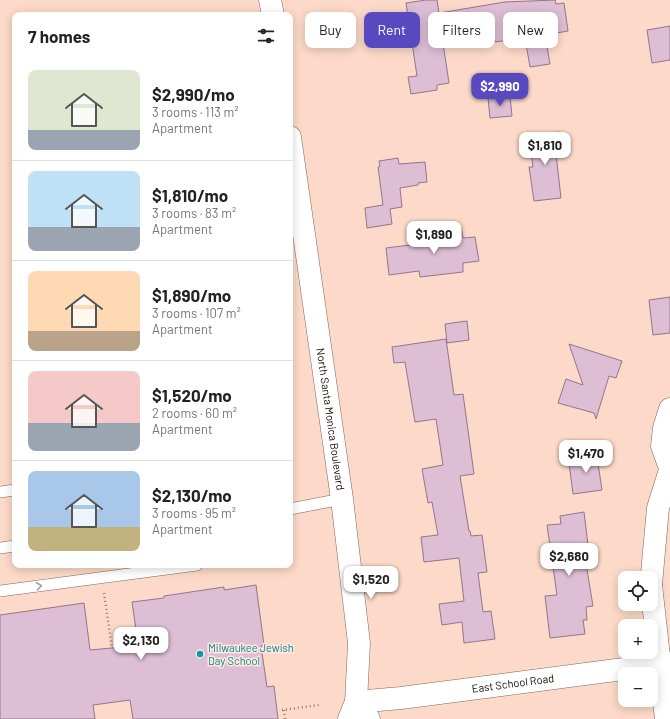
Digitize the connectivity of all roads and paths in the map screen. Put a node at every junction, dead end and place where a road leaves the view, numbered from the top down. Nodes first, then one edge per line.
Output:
1 (270, 0) edge
2 (272, 12) edge
3 (293, 159) edge
4 (670, 409) edge
5 (670, 469) edge
6 (12, 490) edge
7 (0, 492) edge
8 (342, 499) junction
9 (293, 508) edge
10 (12, 546) edge
11 (0, 548) edge
12 (174, 568) edge
13 (652, 571) edge
14 (104, 590) dead end
15 (0, 591) edge
16 (655, 611) edge
17 (112, 648) dead end
18 (664, 663) edge
19 (319, 705) dead end
20 (352, 710) edge
21 (285, 719) edge
22 (369, 719) edge
23 (666, 719) edge

1 - 2 street
3 - 8 street, North Santa Monica Boulevard
4 - 5 street
5 - 13 street
6 - 7 lane
8 - 9 lane
8 - 20 street, North Santa Monica Boulevard
10 - 11 lane
15 -> 12 lane
14 - 17 path
16 - 18 street
18 - 20 street, East School Road
18 - 23 street
19 - 21 path
20 - 22 street

